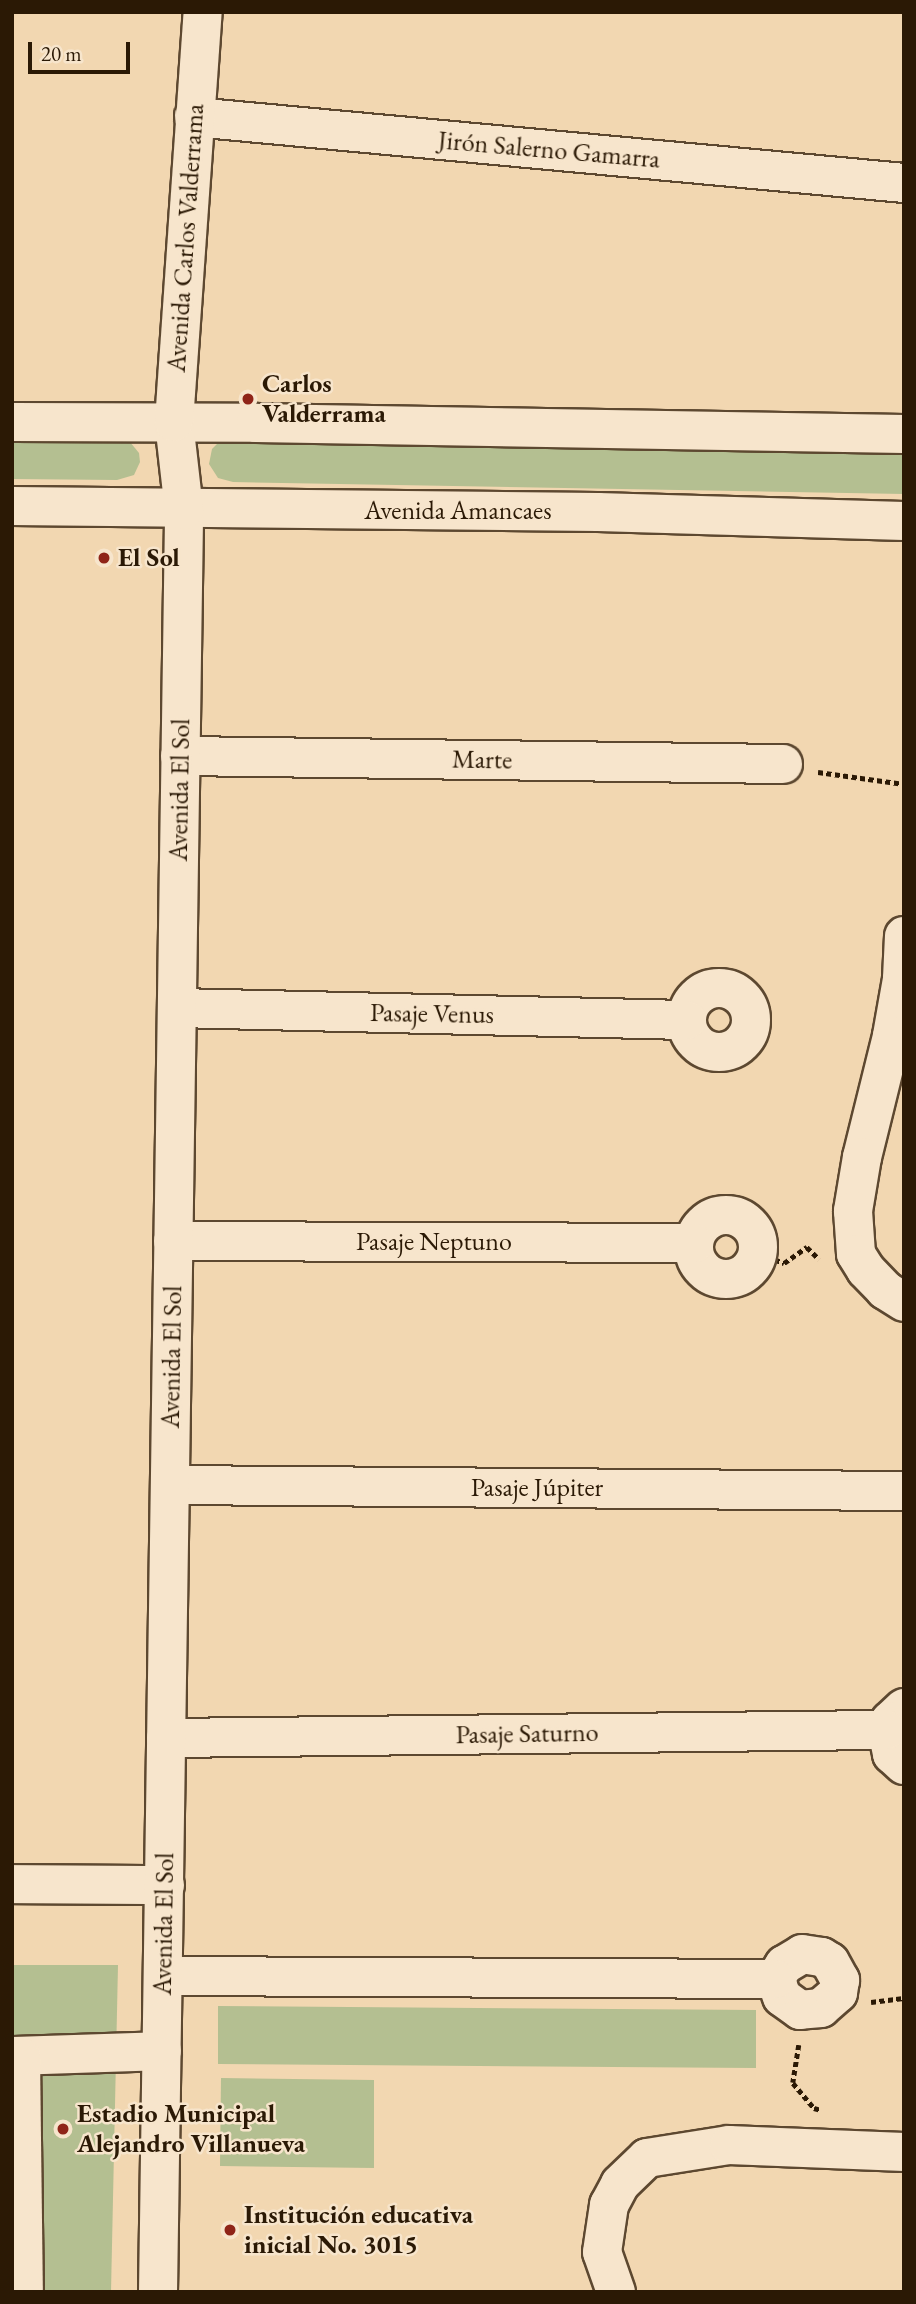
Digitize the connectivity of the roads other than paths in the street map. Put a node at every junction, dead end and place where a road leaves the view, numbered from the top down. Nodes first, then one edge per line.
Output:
1 (203, 12) edge
2 (194, 117) junction
3 (904, 183) edge
4 (12, 422) edge
5 (174, 422) junction
6 (904, 434) edge
7 (12, 506) edge
8 (184, 510) junction
9 (904, 521) edge
10 (180, 756) junction
11 (783, 764) road end
12 (904, 936) edge
13 (177, 1009) junction
14 (687, 1020) dead end
15 (173, 1241) junction
16 (758, 1253) road end
17 (904, 1302) edge
18 (170, 1485) junction
19 (904, 1491) edge
20 (895, 1719) edge
21 (166, 1738) junction
22 (904, 1765) edge
23 (12, 1884) edge
24 (165, 1885) junction
25 (163, 1976) junction
26 (775, 1979) junction
27 (162, 2051) junction
28 (17, 2057) edge
29 (904, 2152) edge
30 (24, 2292) edge
31 (158, 2292) edge
32 (616, 2292) edge

1 - 2 street, Avenida Carlos Valderrama
2 - 3 street, Jirón Salerno Gamarra
2 - 5 street, Avenida Carlos Valderrama
4 - 5 street
5 - 6 street
5 - 8 street, Avenida El Sol
7 - 8 street, Avenida Amancaes
8 - 9 street, Avenida Amancaes
8 - 10 street, Avenida El Sol
10 - 11 street, Marte
10 - 13 street, Avenida El Sol
12 - 17 street
13 - 14 street, Pasaje Venus
13 - 15 street, Avenida El Sol
15 - 16 street, Pasaje Neptuno
15 - 18 street, Avenida El Sol
18 - 19 street, Pasaje Júpiter
18 - 21 street, Avenida El Sol
20 - 21 street, Pasaje Saturno
20 - 22 street
21 - 24 street, Avenida El Sol
23 - 24 street
24 - 25 street, Avenida El Sol
25 - 26 street
25 - 27 street, Avenida El Sol
26 - 26 street
27 - 28 street
27 - 31 street, Avenida El Sol
28 - 30 street
29 - 32 street

